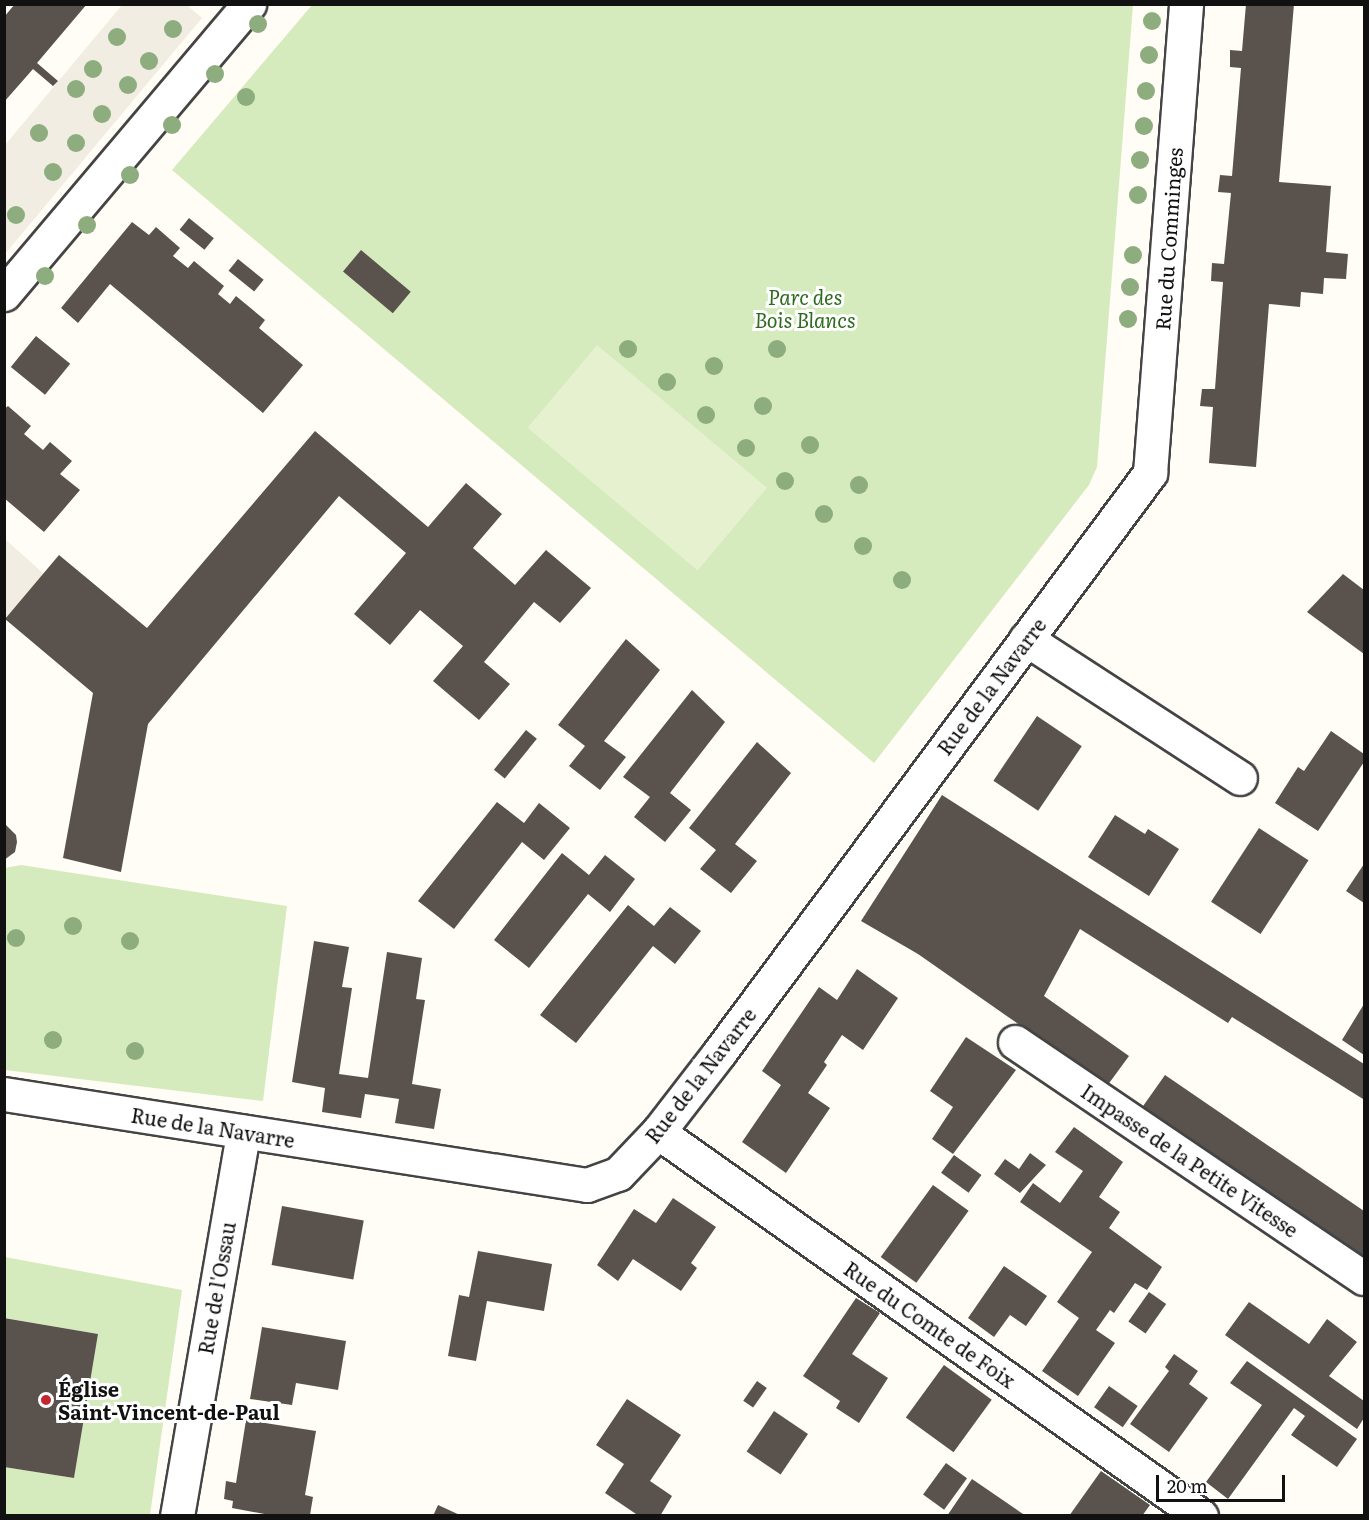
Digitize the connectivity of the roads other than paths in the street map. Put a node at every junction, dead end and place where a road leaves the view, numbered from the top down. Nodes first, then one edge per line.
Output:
1 (249, 4) edge
2 (1186, 4) edge
3 (4, 294) edge
4 (1150, 473) joint
5 (1026, 639) junction
6 (1240, 778) dead end
7 (1015, 1042) dead end
8 (4, 1095) edge
9 (243, 1132) junction
10 (658, 1132) junction
11 (1365, 1278) edge
12 (177, 1515) edge
13 (1202, 1515) edge

1 - 3 street
2 - 4 street, Rue du Comminges
4 - 5 street, Rue de la Navarre
5 - 6 street
5 - 10 street, Rue de la Navarre
7 - 11 street, Impasse de la Petite Vitesse
8 - 9 street, Rue de la Navarre
9 - 10 street, Rue de la Navarre
9 - 12 street, Rue de l'Ossau
10 - 13 street, Rue du Comte de Foix

